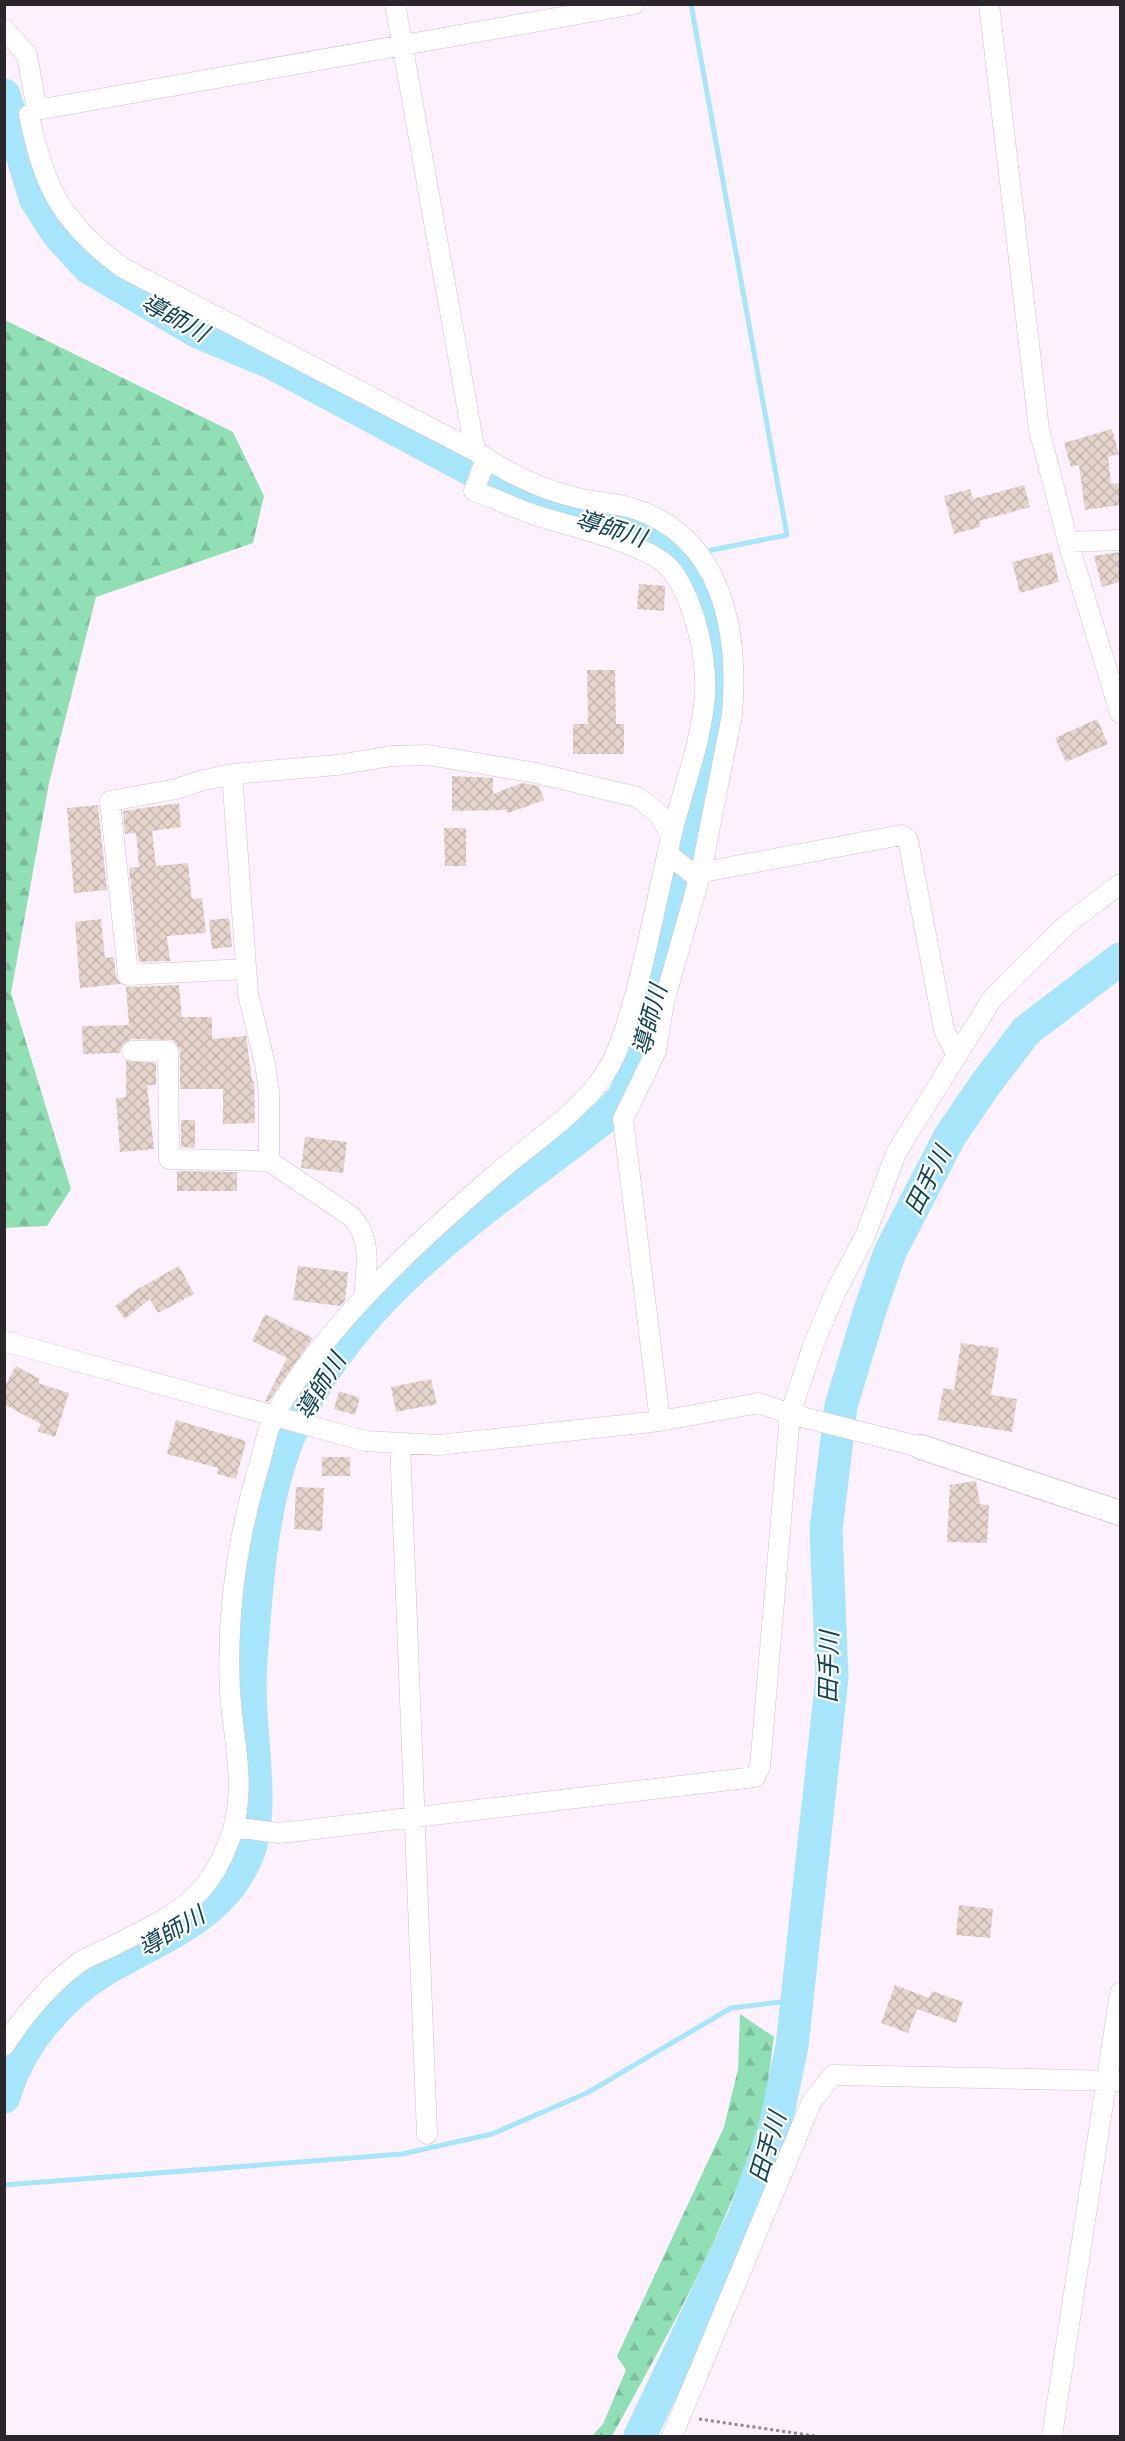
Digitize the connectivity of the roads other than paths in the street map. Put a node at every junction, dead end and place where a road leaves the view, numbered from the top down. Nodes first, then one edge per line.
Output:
1 (395, 4) edge
2 (635, 4) edge
3 (989, 4) edge
4 (4, 29) edge
5 (402, 46) junction
6 (37, 110) junction
7 (480, 455) junction
8 (1120, 540) edge
9 (1068, 542) junction
10 (1120, 709) edge
11 (232, 774) junction
12 (669, 846) junction
13 (697, 873) junction
14 (1120, 884) edge
15 (245, 969) junction
16 (132, 1052) dead end
17 (957, 1056) junction
18 (268, 1161) junction
19 (364, 1298) junction
20 (8, 1347) edge
21 (790, 1414) junction
22 (274, 1416) junction
23 (660, 1421) junction
24 (400, 1443) junction
25 (921, 1447) joint
26 (1120, 1513) edge
27 (416, 1816) junction
28 (234, 1827) junction
29 (1120, 1993) edge
30 (4, 2046) edge
31 (1114, 2081) edge
32 (427, 2134) dead end
33 (672, 2436) edge
34 (1052, 2436) edge

1 - 5 street
2 - 5 street
3 - 9 street
4 - 6 street
5 - 6 street
5 - 7 street
6 - 7 street
7 - 12 street
7 - 13 street
8 - 9 street
9 - 10 street
11 - 12 street
11 - 15 street
11 - 15 street
12 - 13 street
12 - 19 street
13 - 17 street
13 - 23 street
14 - 17 street
15 - 18 street
16 - 18 street
17 - 21 street
18 - 19 street
19 - 22 street
20 - 22 street
21 - 23 street
21 - 25 street
21 - 27 street
22 - 24 street
22 - 28 street
23 - 24 street
24 - 27 street
25 - 26 street
27 - 28 street
27 - 32 street
28 - 30 street
29 - 31 street
31 - 33 street
31 - 34 street

